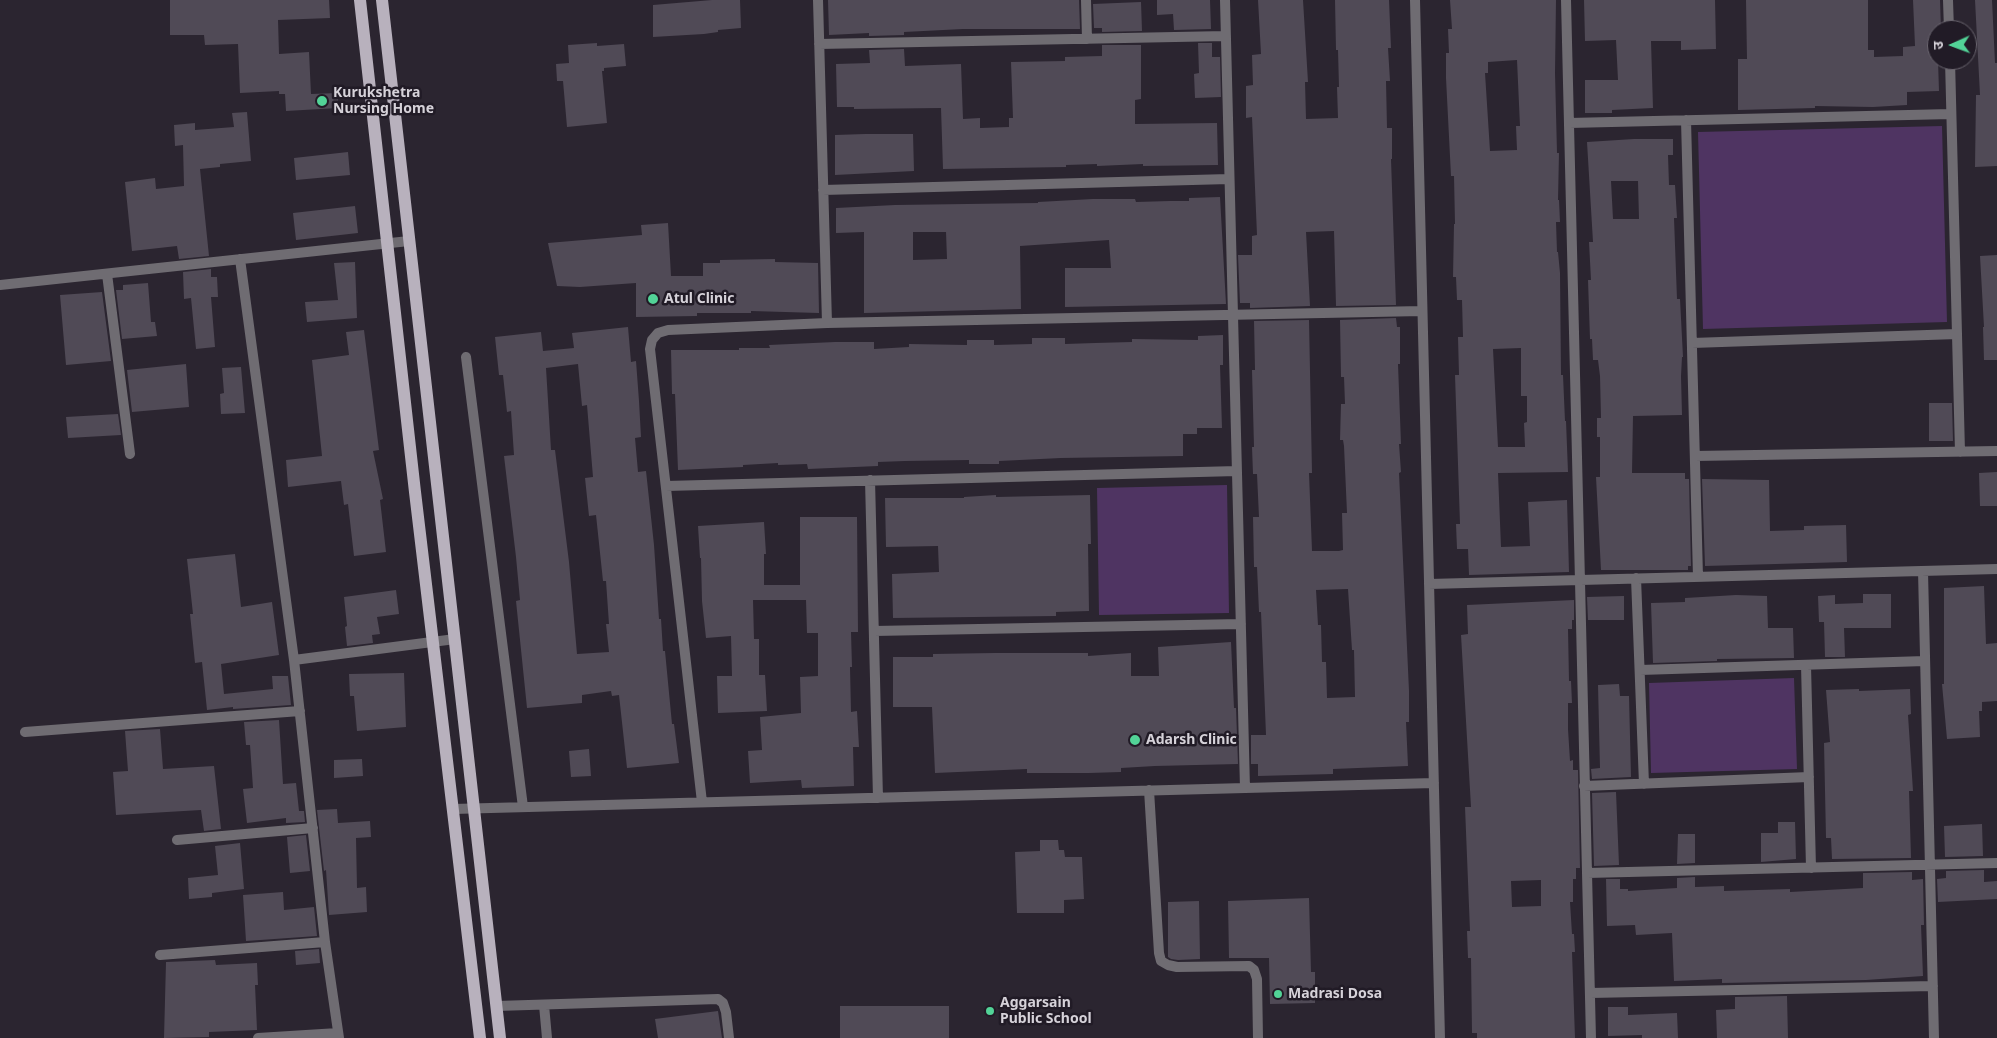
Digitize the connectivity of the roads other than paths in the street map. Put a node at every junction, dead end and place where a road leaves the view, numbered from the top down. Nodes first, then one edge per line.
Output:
1 (360, 0) edge
2 (382, 0) edge
3 (818, 0) edge
4 (1086, 0) edge
5 (1224, 0) edge
6 (1415, 0) edge
7 (1566, 0) edge
8 (1948, 0) edge
9 (1949, 20) edge
10 (1226, 36) junction
11 (1088, 39) junction
12 (819, 44) junction
13 (1950, 70) edge
14 (1951, 114) junction
15 (1686, 120) junction
16 (1569, 123) junction
17 (1229, 179) junction
18 (823, 190) junction
19 (409, 241) junction
20 (387, 243) junction
21 (240, 259) junction
22 (107, 274) junction
23 (0, 286) edge
24 (1422, 311) junction
25 (1233, 314) junction
26 (827, 323) junction
27 (1957, 334) junction
28 (1692, 343) junction
29 (466, 357) dead end
30 (1997, 451) edge
31 (1960, 452) junction
32 (130, 454) dead end
33 (1695, 456) junction
34 (1237, 471) junction
35 (870, 480) junction
36 (666, 486) junction
37 (1997, 569) edge
38 (1923, 571) junction
39 (1698, 577) junction
40 (1636, 578) junction
41 (1579, 580) junction
42 (1429, 584) junction
43 (1241, 624) junction
44 (874, 631) junction
45 (455, 640) junction
46 (433, 642) junction
47 (294, 660) junction
48 (1925, 661) junction
49 (1806, 665) junction
50 (1640, 670) junction
51 (300, 711) junction
52 (24, 732) dead end
53 (1809, 777) junction
54 (1434, 782) junction
55 (1644, 784) junction
56 (1584, 786) junction
57 (1245, 788) junction
58 (1149, 790) junction
59 (878, 798) junction
60 (702, 802) junction
61 (523, 808) junction
62 (453, 809) junction
63 (474, 809) junction
64 (313, 828) junction
65 (177, 840) dead end
66 (1997, 863) edge
67 (1930, 865) junction
68 (1811, 868) junction
69 (1586, 873) junction
70 (325, 942) junction
71 (160, 955) dead end
72 (1933, 986) junction
73 (1590, 993) junction
74 (544, 1004) junction
75 (497, 1006) junction
76 (339, 1035) edge
77 (258, 1038) edge
78 (480, 1038) edge
79 (500, 1038) edge
80 (547, 1038) edge
81 (729, 1038) edge
82 (1258, 1038) edge
83 (1440, 1038) edge
84 (1591, 1038) edge
85 (1934, 1038) edge

1 - 20 main road
2 - 19 main road
3 - 12 street
4 - 11 street
5 - 10 street
6 - 24 street
7 - 16 street
8 - 9 street
10 - 11 street
10 - 17 street
11 - 12 street
12 - 18 street
13 - 14 street
14 - 15 street
14 - 27 street
15 - 16 street
15 - 28 street
16 - 41 street
17 - 18 street
17 - 25 street
18 - 26 street
19 - 20 street
19 - 45 main road
20 - 21 street
20 - 46 main road
21 - 22 street
21 - 47 street
22 - 23 street
22 - 32 street
24 - 25 street
24 - 42 street
25 - 26 street
25 - 34 street
26 - 36 street
27 - 28 street
27 - 31 street
28 - 33 street
29 - 61 street
30 - 31 street
31 - 33 street
33 - 39 street
34 - 35 street
34 - 43 street
35 - 36 street
35 - 44 street
36 - 60 street
37 - 38 street
38 - 39 street
38 - 48 street
39 - 40 street
40 - 41 street
40 - 50 street
41 - 42 street
41 - 56 street
42 - 54 street
43 - 44 street
43 - 57 street
44 - 59 street
45 - 46 street
45 - 63 main road
46 - 47 street
46 - 62 main road
47 - 51 street
48 - 49 street
48 - 67 street
49 - 50 street
49 - 53 street
50 - 55 street
51 - 52 street
51 - 64 street
53 - 55 street
53 - 68 street
54 - 57 street
54 - 83 street
55 - 56 street
56 - 69 street
57 - 58 street
58 - 59 street
58 - 82 street
59 - 60 street
60 - 61 street
61 - 63 street
62 - 63 street
62 - 78 main road
63 - 75 main road
64 - 65 street
64 - 70 street
66 - 67 street
67 - 68 street
67 - 72 street
68 - 69 street
69 - 73 street
70 - 71 street
70 - 76 street
72 - 73 street
72 - 85 street
73 - 84 street
74 - 75 street
74 - 80 street
74 - 81 street
75 - 79 main road
76 - 77 street

